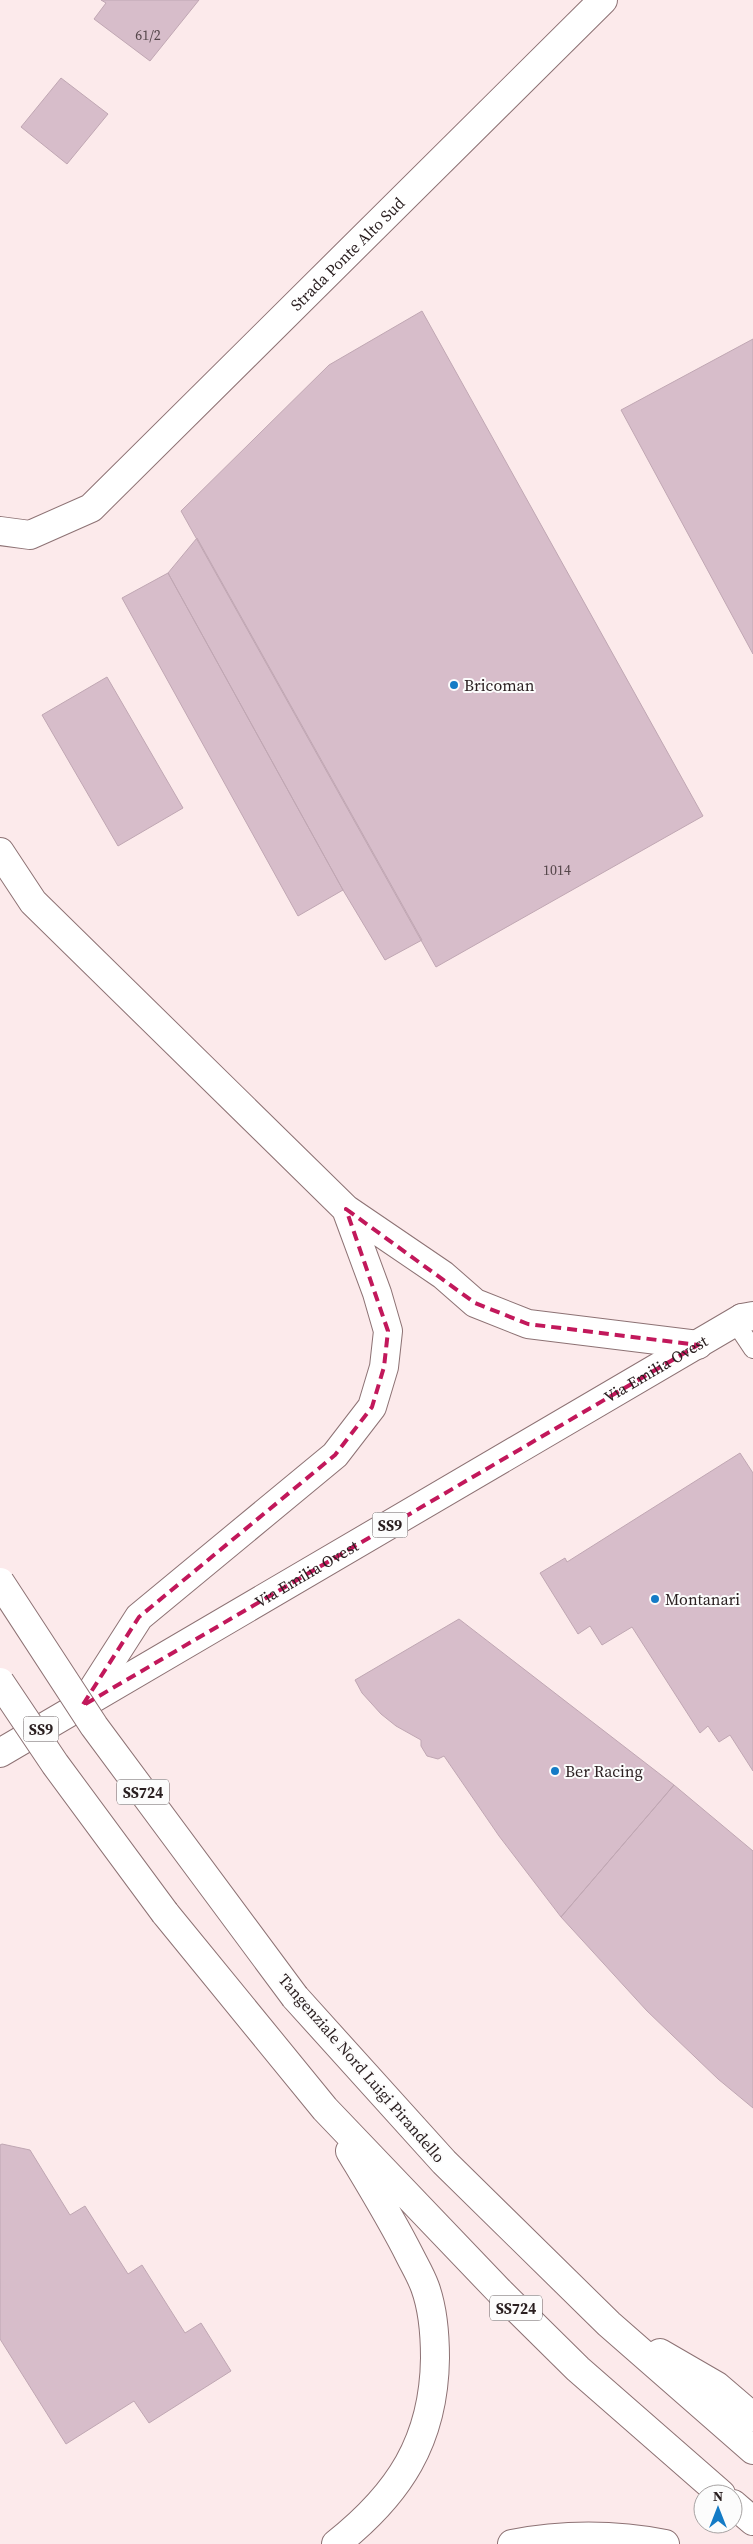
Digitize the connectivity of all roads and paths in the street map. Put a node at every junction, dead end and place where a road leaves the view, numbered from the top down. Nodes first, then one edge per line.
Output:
1 (604, 0) edge
2 (0, 530) edge
3 (0, 852) edge
4 (346, 1209) junction
5 (743, 1319) edge
6 (698, 1345) junction
7 (753, 1349) edge
8 (0, 1582) edge
9 (0, 1682) edge
10 (82, 1706) junction
11 (0, 1753) edge
12 (325, 2109) junction
13 (609, 2324) junction
14 (753, 2417) edge
15 (753, 2450) edge
16 (710, 2484) edge
17 (743, 2512) edge
18 (753, 2521) edge
19 (336, 2544) edge
20 (512, 2544) edge
21 (665, 2544) edge

1 - 2 main road, Strada Ponte Alto Sud
3 - 4 main road
4 - 6 main road
4 - 10 main road
5 - 6 main road, Via Emilia Ovest / SS9
5 - 7 lane
6 - 10 main road, Via Emilia Ovest / SS9
8 - 13 main road, Tangenziale Nord Luigi Pirandello / SS724, bridge
9 - 12 main road, SS724, bridge
10 - 11 main road, Via Emilia Ovest / SS9
12 - 16 main road, SS724
12 - 19 main road
13 - 14 main road
13 - 15 main road, Tangenziale Nord Luigi Pirandello / SS724
17 - 18 main road
20 - 21 main road

